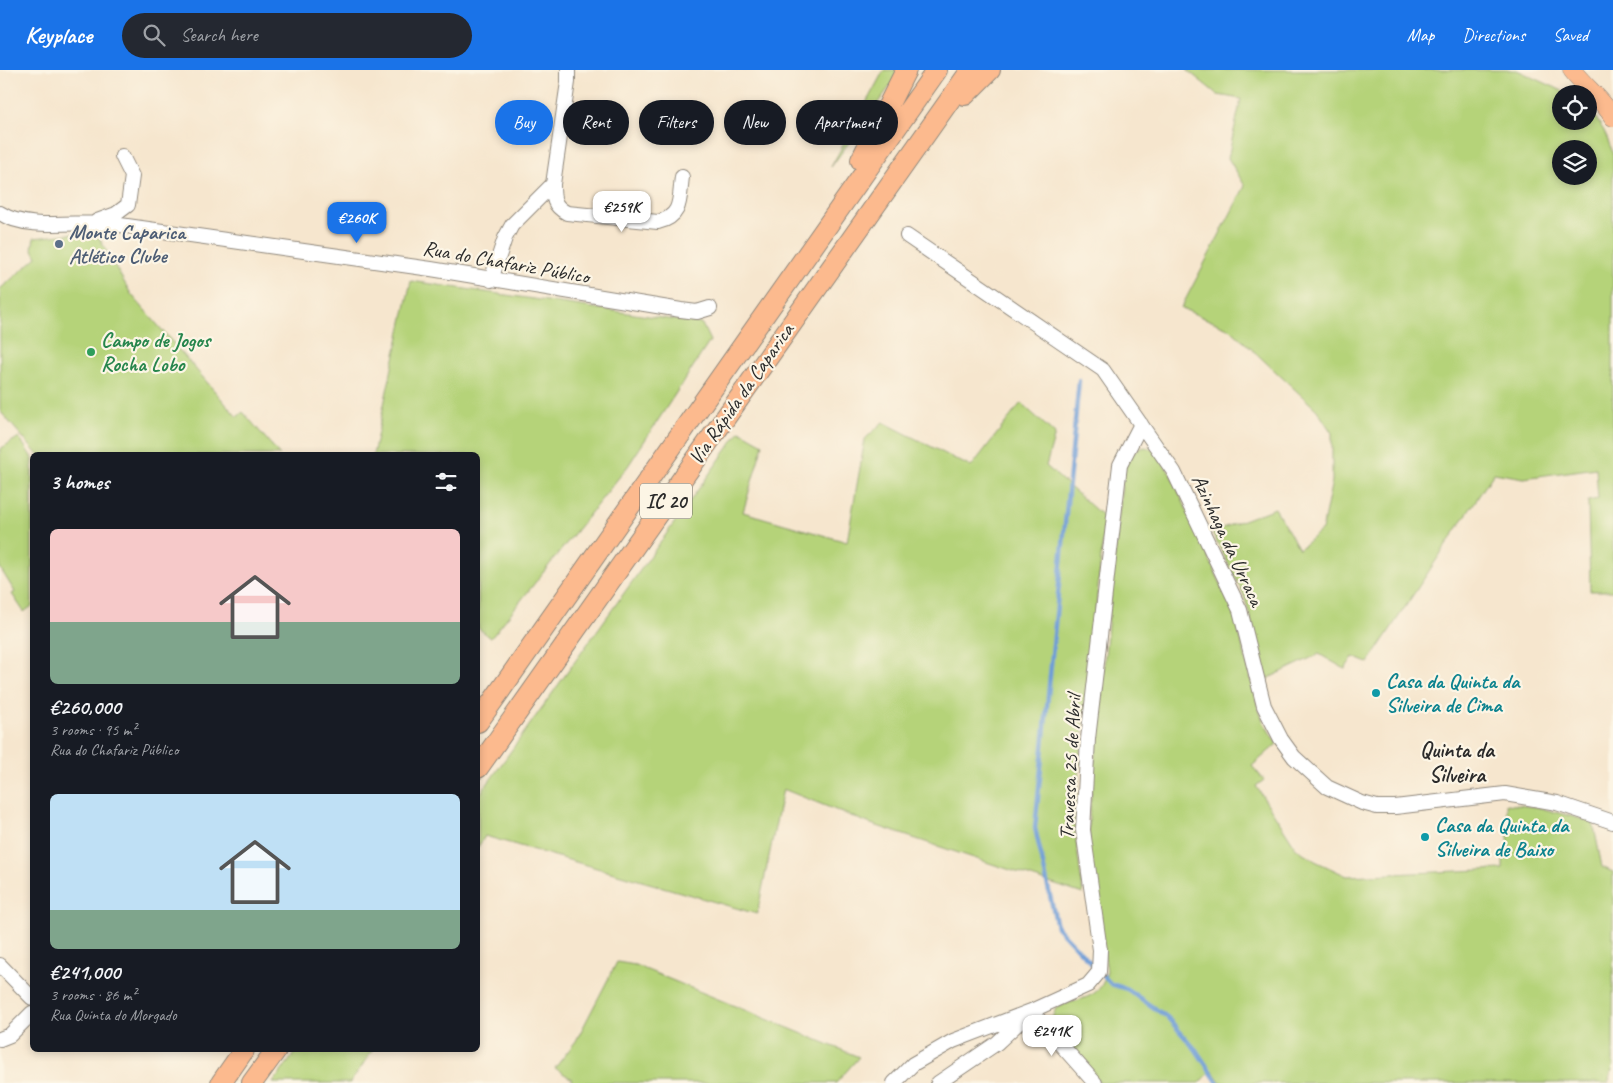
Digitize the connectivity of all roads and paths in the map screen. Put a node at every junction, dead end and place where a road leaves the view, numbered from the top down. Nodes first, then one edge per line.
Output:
1 (568, 70) edge
2 (906, 70) edge
3 (937, 70) edge
4 (971, 70) edge
5 (990, 70) edge
6 (1572, 70) edge
7 (1613, 118) edge
8 (923, 137) junction
9 (122, 156) dead end
10 (682, 176) dead end
11 (553, 184) junction
12 (0, 213) edge
13 (95, 222) junction
14 (828, 224) junction
15 (907, 236) dead end
16 (491, 280) junction
17 (710, 308) dead end
18 (1141, 424) junction
19 (480, 719) edge
20 (480, 765) edge
21 (1613, 822) edge
22 (0, 965) edge
23 (30, 996) edge
24 (1031, 1012) junction
25 (30, 1015) edge
26 (0, 1040) edge
27 (243, 1052) edge
28 (275, 1052) edge
29 (221, 1083) edge
30 (252, 1083) edge
31 (894, 1083) edge
32 (938, 1083) edge
33 (1095, 1083) edge

1 - 11 street
2 - 14 highway
3 - 14 highway, Via Rápida da Caparica / IC 20
4 - 8 highway, Via Rápida da Caparica / IC 20
5 - 8 highway
6 - 7 main road
8 - 20 highway, Via Rápida da Caparica / IC 20
9 - 13 street
10 - 11 street
11 - 16 street
12 - 13 street, Rua do Chafariz Público
13 - 16 street, Rua do Chafariz Público
14 - 19 highway, Via Rápida da Caparica / IC 20
15 - 18 street, Azinhaga da Urraca
16 - 17 street, Rua do Chafariz Público
18 - 21 street, Azinhaga da Urraca
18 - 24 street, Travessa 25 de Abril
22 - 23 street
24 - 31 street, Travessa 25 de Abril
24 - 32 street
24 - 33 street
25 - 26 street
27 - 29 highway
28 - 30 highway

